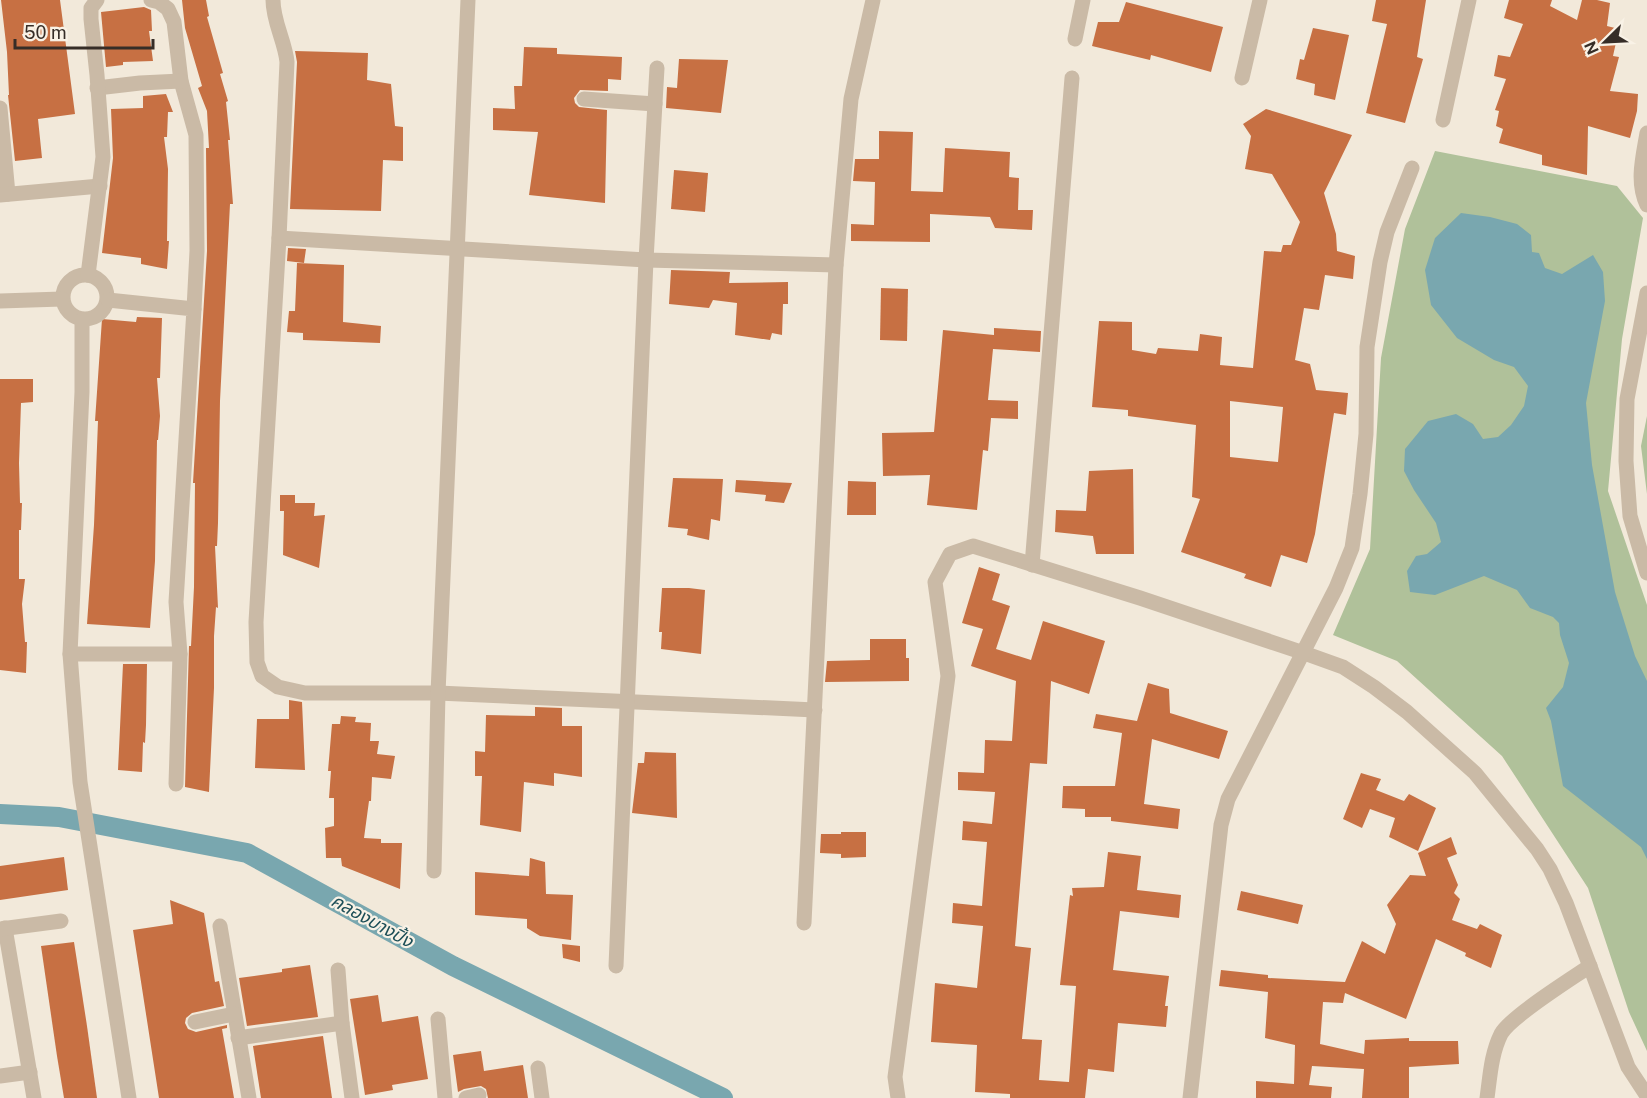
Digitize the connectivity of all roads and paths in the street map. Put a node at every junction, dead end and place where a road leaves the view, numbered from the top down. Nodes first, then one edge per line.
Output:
1 (97, 0) edge
2 (151, 0) edge
3 (273, 0) edge
4 (468, 0) edge
5 (873, 0) edge
6 (1083, 0) edge
7 (1260, 0) edge
8 (1469, 0) edge
9 (1075, 39) dead end
10 (657, 68) dead end
11 (1072, 78) dead end
12 (1242, 78) dead end
13 (181, 81) junction
14 (97, 88) junction
15 (584, 99) dead end
16 (655, 104) junction
17 (0, 108) edge
18 (1443, 120) dead end
19 (1647, 133) edge
20 (1412, 168) dead end
21 (100, 186) junction
22 (4, 195) edge
23 (1647, 205) edge
24 (279, 238) junction
25 (458, 248) junction
26 (646, 260) junction
27 (836, 265) junction
28 (88, 275) junction
29 (1647, 292) edge
30 (62, 299) junction
31 (108, 300) junction
32 (0, 301) edge
33 (194, 309) junction
34 (82, 320) junction
35 (1032, 565) junction
36 (1647, 573) edge
37 (1304, 652) junction
38 (70, 654) junction
39 (180, 654) junction
40 (438, 693) junction
41 (626, 702) junction
42 (815, 710) junction
43 (176, 784) dead end
44 (434, 871) dead end
45 (61, 921) dead end
46 (804, 923) dead end
47 (220, 926) dead end
48 (2, 928) edge
49 (616, 966) dead end
50 (1590, 966) junction
51 (338, 970) dead end
52 (234, 1014) junction
53 (438, 1019) dead end
54 (195, 1022) dead end
55 (342, 1023) junction
56 (238, 1038) junction
57 (538, 1068) dead end
58 (30, 1072) junction
59 (0, 1077) edge
60 (1647, 1096) edge
61 (34, 1098) edge
62 (129, 1098) edge
63 (249, 1098) edge
64 (352, 1098) edge
65 (445, 1098) edge
66 (542, 1098) edge
67 (898, 1098) edge
68 (1190, 1098) edge
69 (1487, 1098) edge

1 - 14 street
2 - 13 street
3 - 24 street
4 - 25 street
5 - 27 street
6 - 9 street
7 - 12 street
8 - 18 street
10 - 16 street
11 - 35 street
13 - 14 street
13 - 33 street
14 - 21 street
15 - 16 street
16 - 26 street
17 - 22 street
19 - 23 street
20 - 37 street
21 - 22 street
21 - 28 street
24 - 25 street
24 - 40 street
25 - 26 street
25 - 40 street
26 - 27 street
26 - 41 street
27 - 42 street
28 - 30 street
28 - 31 street
29 - 36 street
30 - 32 street
30 - 34 street
31 - 33 street
31 - 34 street
33 - 39 street
34 - 38 street
35 - 37 street
35 - 67 street
37 - 50 street
37 - 68 street
38 - 39 street
38 - 62 street
39 - 43 street
40 - 41 street
40 - 44 street
41 - 42 street
41 - 49 street
42 - 46 street
45 - 48 street
47 - 52 street
48 - 58 street
50 - 60 street
50 - 69 street
51 - 55 street
52 - 54 street
52 - 56 street
53 - 65 street
55 - 56 street
55 - 64 street
56 - 63 street
57 - 66 street
58 - 59 street
58 - 61 street

